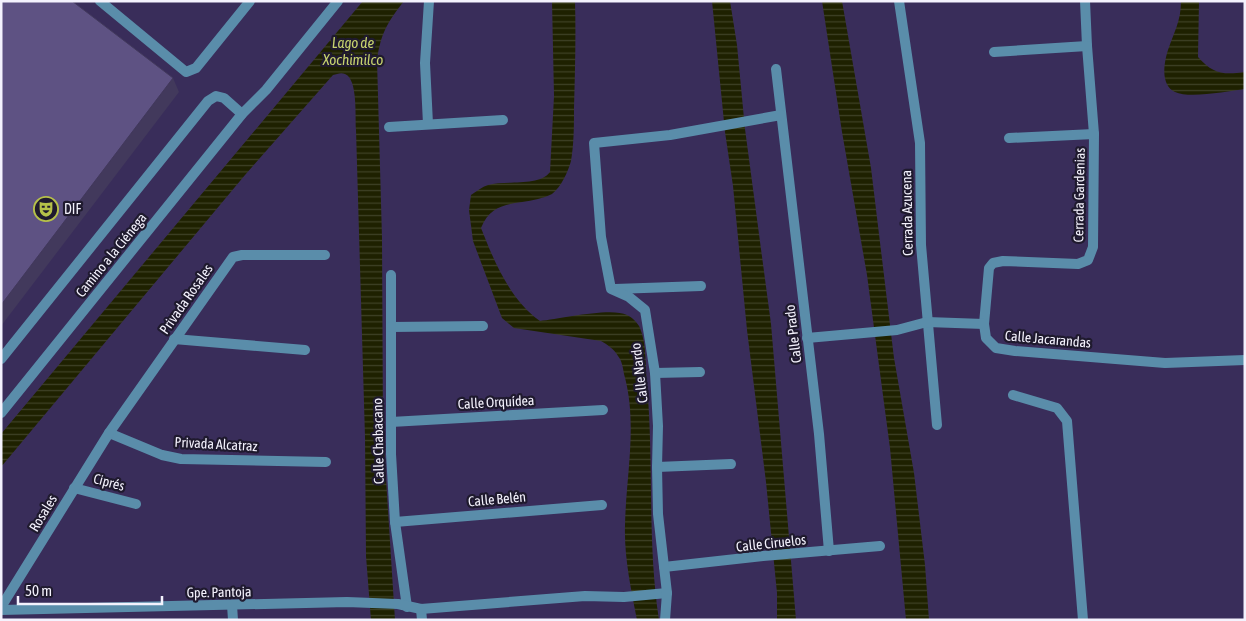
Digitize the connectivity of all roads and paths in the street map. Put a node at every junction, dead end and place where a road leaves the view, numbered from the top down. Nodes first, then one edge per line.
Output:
1 (100, 1) edge
2 (250, 1) edge
3 (338, 1) edge
4 (429, 1) edge
5 (899, 1) edge
6 (1085, 1) edge
7 (1087, 46) junction
8 (994, 52) dead end
9 (776, 69) dead end
10 (242, 114) junction
11 (781, 115) junction
12 (503, 120) dead end
13 (428, 124) junction
14 (389, 127) dead end
15 (1094, 134) junction
16 (1009, 138) dead end
17 (325, 255) dead end
18 (390, 275) dead end
19 (701, 286) dead end
20 (611, 289) junction
21 (927, 322) junction
22 (984, 324) junction
23 (483, 326) dead end
24 (391, 327) junction
25 (807, 338) junction
26 (174, 339) junction
27 (305, 350) dead end
28 (1, 359) edge
29 (1245, 360) edge
30 (700, 372) dead end
31 (655, 373) junction
32 (1013, 395) dead end
33 (603, 410) dead end
34 (1, 413) edge
35 (391, 422) junction
36 (938, 425) dead end
37 (109, 434) junction
38 (326, 462) dead end
39 (731, 464) dead end
40 (657, 467) junction
41 (74, 488) junction
42 (136, 504) dead end
43 (602, 505) dead end
44 (395, 522) junction
45 (880, 546) dead end
46 (828, 550) junction
47 (664, 567) junction
48 (663, 594) junction
49 (232, 605) junction
50 (403, 605) junction
51 (1, 609) edge
52 (421, 609) junction
53 (234, 620) edge
54 (422, 620) edge
55 (665, 620) edge
56 (1083, 620) edge

1 - 2 street
3 - 10 street, Camino a la Ciénega
4 - 13 street
5 - 21 street, Cerrada Azucena
6 - 7 street, Cerrada Gardenias
7 - 8 street
7 - 15 street, Cerrada Gardenias
9 - 11 street, Calle Prado
10 - 28 street, Camino a la Ciénega
10 - 34 street, Camino a la Ciénega
11 - 20 street
11 - 25 street, Calle Prado
12 - 13 street
13 - 14 street
15 - 16 street
15 - 22 street, Cerrada Gardenias
17 - 26 street, Privada Rosales
18 - 24 street, Calle Chabacano
19 - 20 street
20 - 31 street, Calle Nardo
21 - 22 street
21 - 25 street
21 - 36 street, Cerrada Azucena
22 - 29 street, Calle Jacarandas
23 - 24 street
24 - 35 street, Calle Chabacano
25 - 46 street, Calle Prado
26 - 27 street
26 - 37 street, Privada Rosales
30 - 31 street
31 - 40 street, Calle Nardo
32 - 56 street
33 - 35 street, Calle Orquídea
35 - 44 street, Calle Chabacano
37 - 38 street, Privada Alcatraz
37 - 41 street, Rosales
39 - 40 street
40 - 47 street, Calle Nardo
41 - 42 street, Ciprés
41 - 51 street, Rosales
43 - 44 street, Calle Belén
44 - 50 street, Calle Chabacano
45 - 46 street, Calle Ciruelos
46 - 47 street, Calle Ciruelos
47 - 48 street, Calle Nardo
48 - 52 street, Gpe. Pantoja
48 - 55 street, Calle Nardo
49 - 50 street, Gpe. Pantoja
49 - 51 street, Gpe. Pantoja
49 - 53 street
50 - 52 street, Gpe. Pantoja
52 - 54 street

